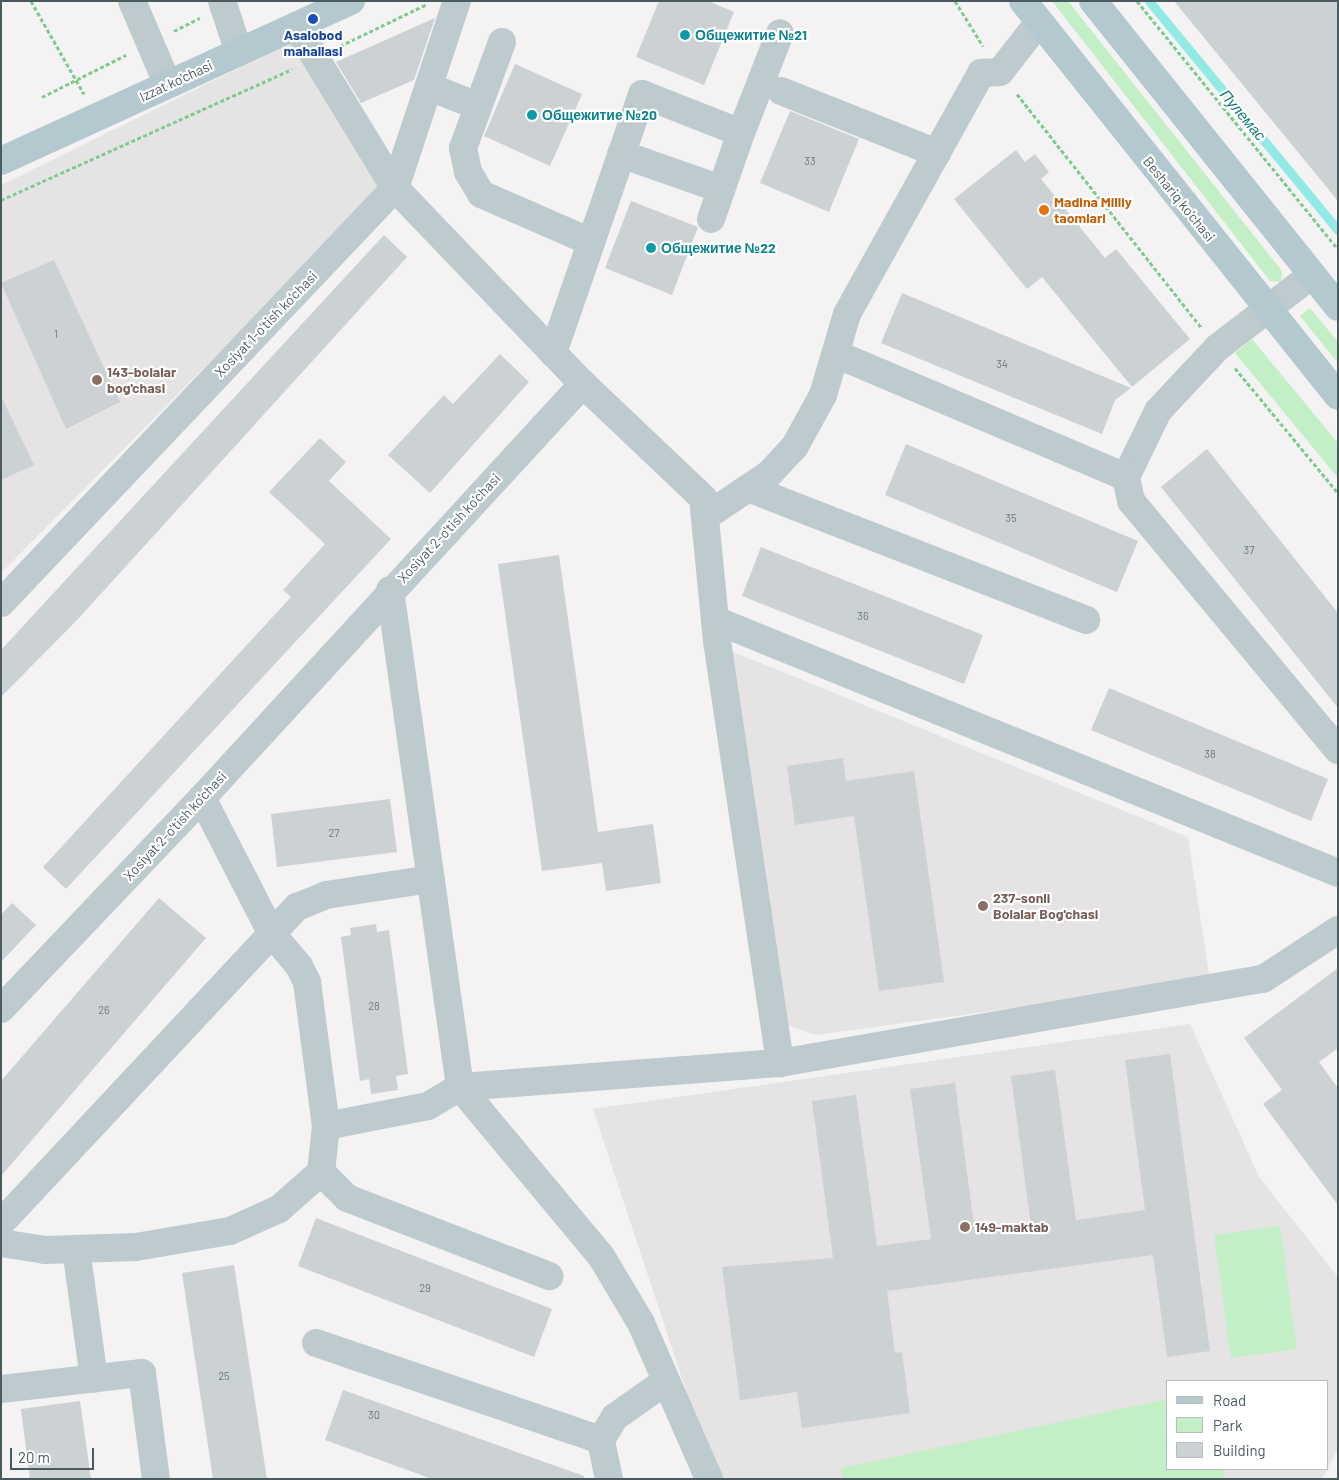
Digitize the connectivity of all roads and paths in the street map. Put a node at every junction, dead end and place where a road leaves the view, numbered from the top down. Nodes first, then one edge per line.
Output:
1 (31, 1) edge
2 (132, 1) edge
3 (222, 1) edge
4 (351, 1) edge
5 (432, 1) edge
6 (457, 1) edge
7 (955, 1) edge
8 (1023, 1) edge
9 (1093, 1) edge
10 (1137, 1) edge
11 (1039, 22) junction
12 (296, 26) junction
13 (780, 33) dead end
14 (502, 42) dead end
15 (239, 52) junction
16 (316, 58) junction
17 (1000, 72) junction
18 (168, 85) junction
19 (430, 87) junction
20 (781, 91) dead end
21 (477, 106) junction
22 (97, 118) junction
23 (741, 133) junction
24 (937, 153) junction
25 (621, 154) junction
26 (1, 161) edge
27 (395, 188) junction
28 (721, 189) junction
29 (1, 200) edge
30 (711, 219) dead end
31 (591, 242) junction
32 (1338, 249) edge
33 (1312, 275) junction
34 (1338, 307) edge
35 (1268, 310) junction
36 (1218, 348) junction
37 (553, 353) junction
38 (836, 354) junction
39 (583, 384) junction
40 (1338, 396) edge
41 (1126, 477) junction
42 (748, 488) junction
43 (1338, 493) edge
44 (705, 517) junction
45 (390, 590) junction
46 (1, 603) edge
47 (715, 620) junction
48 (1086, 620) dead end
49 (1338, 750) edge
50 (202, 798) junction
51 (1338, 873) edge
52 (431, 879) junction
53 (1338, 930) edge
54 (272, 934) junction
55 (1, 1009) edge
56 (780, 1062) junction
57 (460, 1087) junction
58 (326, 1126) junction
59 (321, 1172) junction
60 (1, 1223) edge
61 (1, 1243) edge
62 (76, 1249) junction
63 (549, 1276) dead end
64 (316, 1343) dead end
65 (94, 1379) junction
66 (666, 1380) junction
67 (1, 1383) edge
68 (2, 1389) edge
69 (601, 1440) junction
70 (156, 1479) edge
71 (609, 1479) edge
72 (710, 1479) edge

1 - 22 path
2 - 18 street
3 - 15 street
4 - 12 main road, Izzat ko'chasi
5 - 16 path
6 - 19 street, Xosiyat 1-o'tish ko'chasi
7 - 17 path
8 - 11 main road, Beshariq ko'chasi
9 - 33 main road
10 - 32 path
11 - 17 street
11 - 35 main road, Beshariq ko'chasi
12 - 15 main road, Izzat ko'chasi
12 - 16 street
13 - 23 street
14 - 21 street
15 - 18 main road, Izzat ko'chasi
16 - 27 street
16 - 29 path
17 - 24 street
17 - 36 path
18 - 22 main road, Izzat ko'chasi
19 - 21 street
19 - 27 street, Xosiyat 1-o'tish ko'chasi
20 - 24 street
21 - 31 street
22 - 26 main road, Izzat ko'chasi
23 - 25 street
23 - 28 street
24 - 38 street
25 - 28 street
25 - 31 street
27 - 37 street
27 - 46 street, Xosiyat 1-o'tish ko'chasi
28 - 30 street
31 - 37 street
33 - 34 main road
33 - 35 street
35 - 36 street
35 - 40 main road, Beshariq ko'chasi
36 - 41 street
36 - 43 path
37 - 39 street
38 - 41 street
38 - 42 street
39 - 44 street
39 - 45 street, Xosiyat 2-o'tish ko'chasi
41 - 49 street
42 - 44 street
42 - 48 street
44 - 47 street
45 - 50 street, Xosiyat 2-o'tish ko'chasi
45 - 52 street
47 - 51 street
47 - 56 street
50 - 54 street
50 - 55 street, Xosiyat 2-o'tish ko'chasi
52 - 54 street
52 - 57 street
53 - 56 street
54 - 58 street
54 - 60 street
56 - 57 street
57 - 58 street
57 - 66 street
58 - 59 street
59 - 62 street
59 - 63 street
61 - 62 street
62 - 65 street
64 - 69 street
65 - 68 street
65 - 70 street
66 - 69 street
66 - 72 street
67 - 68 street
69 - 71 street

